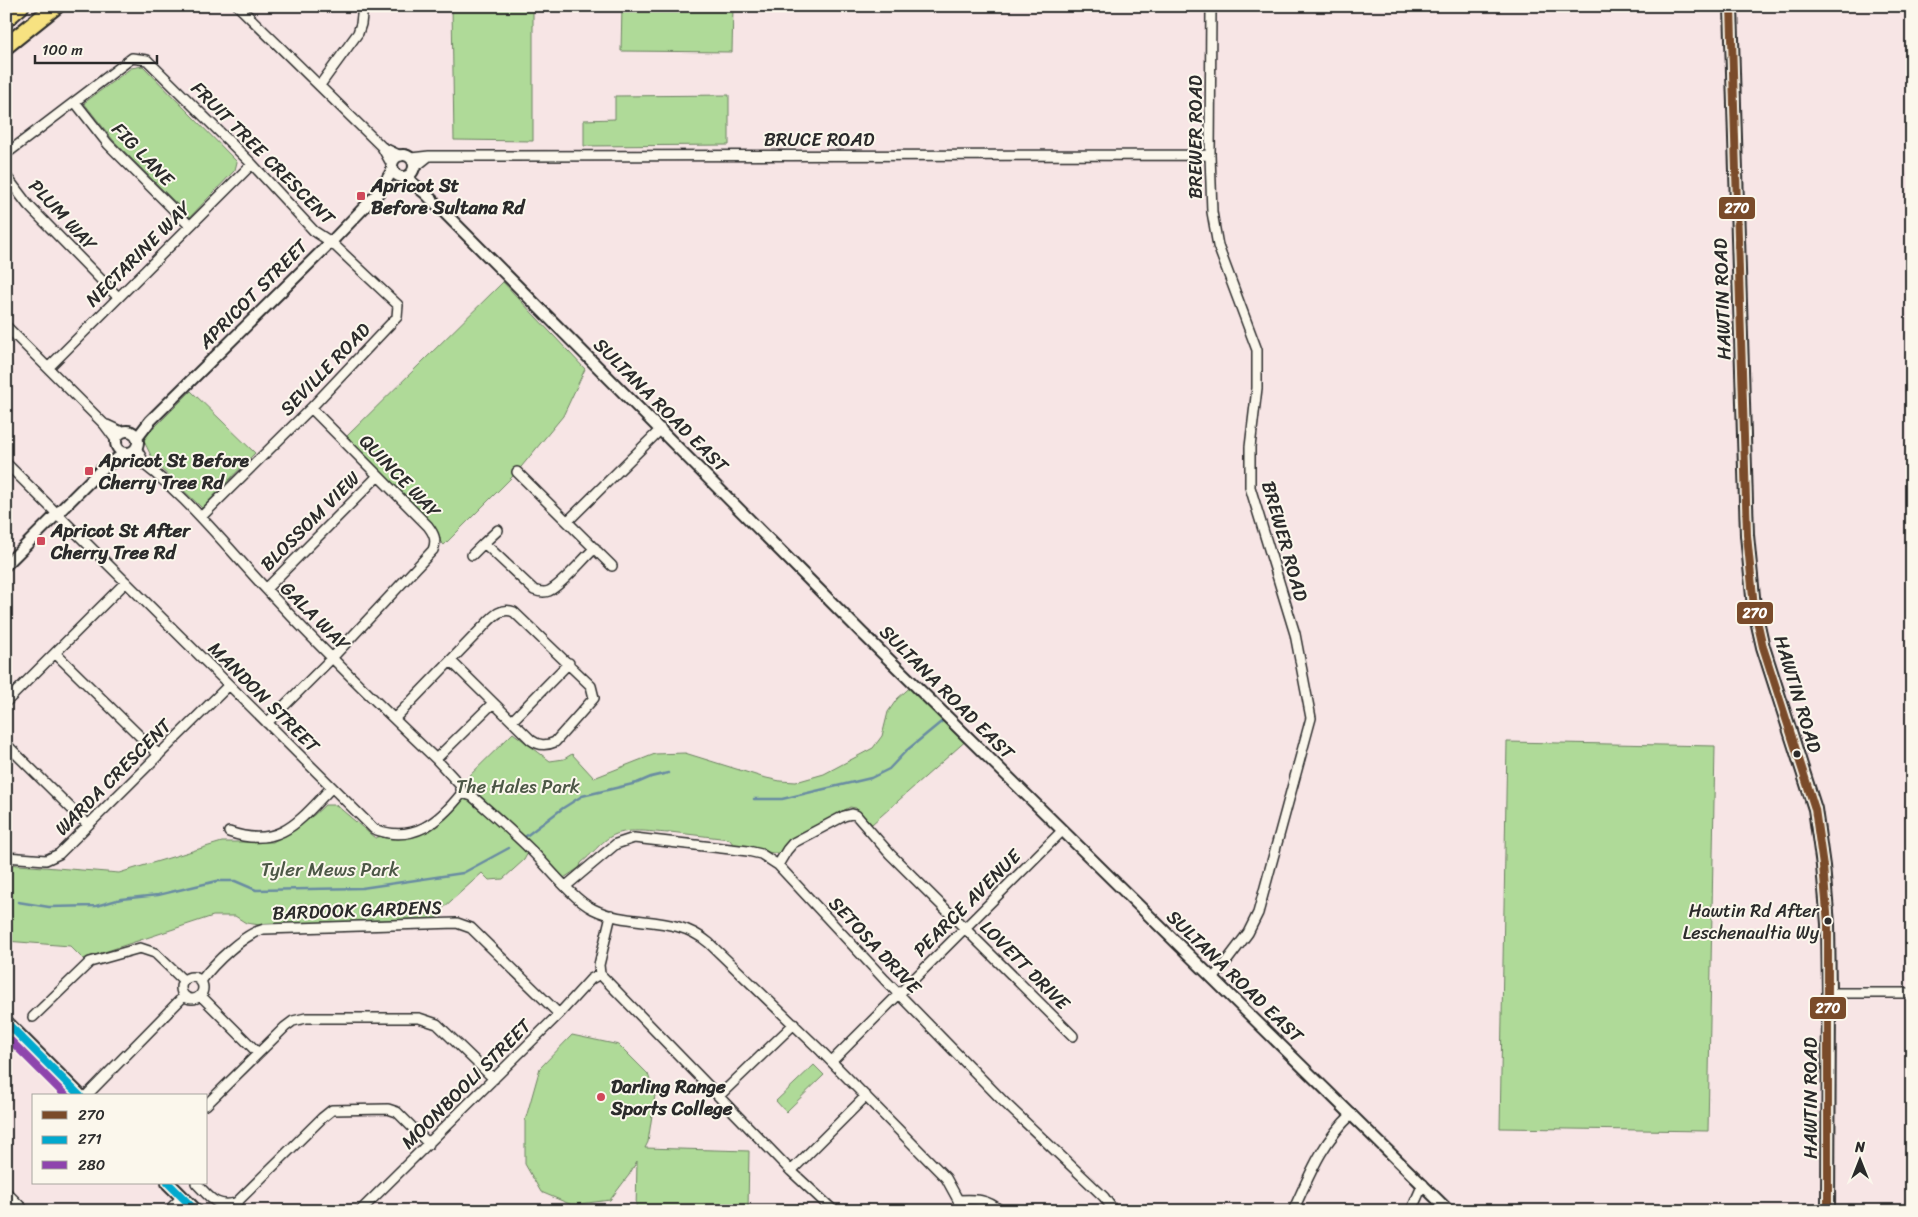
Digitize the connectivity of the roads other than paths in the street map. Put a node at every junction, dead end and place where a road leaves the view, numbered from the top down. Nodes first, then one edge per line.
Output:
1 (21, 6) edge
2 (56, 6) edge
3 (238, 6) edge
4 (363, 6) edge
5 (1211, 6) edge
6 (1731, 6) edge
7 (6, 19) edge
8 (6, 46) edge
9 (320, 86) junction
10 (75, 102) junction
11 (382, 147) junction
12 (6, 154) edge
13 (1210, 155) junction
14 (252, 164) junction
15 (392, 167) junction
16 (408, 168) junction
17 (6, 176) edge
18 (380, 190) junction
19 (190, 226) junction
20 (331, 242) junction
21 (118, 297) junction
22 (6, 326) edge
23 (48, 368) junction
24 (311, 408) junction
25 (661, 429) junction
26 (126, 443) junction
27 (6, 464) edge
28 (517, 472) dead end
29 (378, 476) junction
30 (57, 514) junction
31 (201, 517) junction
32 (568, 521) junction
33 (498, 530) dead end
34 (484, 543) junction
35 (595, 548) junction
36 (472, 555) dead end
37 (6, 565) edge
38 (612, 566) dead end
39 (126, 582) junction
40 (266, 589) junction
41 (55, 653) junction
42 (333, 657) junction
43 (451, 661) junction
44 (569, 663) junction
45 (229, 685) junction
46 (6, 702) edge
47 (493, 703) junction
48 (394, 718) junction
49 (512, 721) junction
50 (267, 723) junction
51 (6, 744) edge
52 (159, 755) junction
53 (436, 758) junction
54 (332, 787) junction
55 (462, 791) junction
56 (88, 825) junction
57 (1062, 831) junction
58 (229, 832) dead end
59 (6, 857) edge
60 (778, 866) junction
61 (566, 886) junction
62 (611, 915) junction
63 (965, 929) junction
64 (600, 974) junction
65 (1213, 979) junction
66 (184, 981) junction
67 (201, 981) junction
68 (898, 993) junction
69 (1829, 993) junction
70 (1912, 993) edge
71 (184, 996) junction
72 (201, 996) junction
73 (559, 1014) junction
74 (33, 1017) dead end
75 (6, 1022) edge
76 (794, 1024) junction
77 (1073, 1036) dead end
78 (258, 1053) junction
79 (832, 1061) junction
80 (494, 1079) junction
81 (78, 1094) edge
82 (88, 1094) edge
83 (719, 1096) junction
84 (866, 1096) junction
85 (208, 1103) edge
86 (1352, 1114) junction
87 (429, 1144) junction
88 (791, 1171) junction
89 (169, 1184) edge
90 (197, 1184) edge
91 (1423, 1184) junction
92 (6, 1192) edge
93 (182, 1197) junction
94 (960, 1206) edge
95 (1000, 1210) edge
96 (25, 1211) edge
97 (168, 1211) edge
98 (196, 1211) edge
99 (360, 1211) edge
100 (834, 1211) edge
101 (1114, 1211) edge
102 (1293, 1211) edge
103 (1411, 1211) edge
104 (1449, 1211) edge
105 (1828, 1211) edge

1 - 7 highway
2 - 8 highway
3 - 9 street
4 - 9 street
5 - 13 street, BREWER ROAD
6 - 69 main road, HAWTIN ROAD
9 - 11 street
10 - 12 street, FRUIT TREE CRESCENT
10 - 14 street, FRUIT TREE CRESCENT
10 - 19 street, FIG LANE
11 - 15 street
11 - 16 street
13 - 16 street, BRUCE ROAD
13 - 65 street, BREWER ROAD
14 - 19 street, NECTARINE WAY
14 - 20 street, FRUIT TREE CRESCENT
15 - 16 street
15 - 16 street, APRICOT STREET
15 - 18 street, APRICOT STREET
16 - 18 street, APRICOT STREET
16 - 25 street, SULTANA ROAD EAST
17 - 21 street, PLUM WAY
18 - 20 street, APRICOT STREET
19 - 21 street, NECTARINE WAY
20 - 24 street, SEVILLE ROAD
20 - 26 street, APRICOT STREET
21 - 23 street, NECTARINE WAY
22 - 23 street, GALA WAY
23 - 26 street, GALA WAY
24 - 29 street, QUINCE WAY
24 - 31 street, SEVILLE ROAD
25 - 32 street
25 - 57 street, SULTANA ROAD EAST
26 - 30 street, APRICOT STREET
26 - 31 street, GALA WAY
27 - 30 street, MANDON STREET
28 - 32 street
29 - 40 street, BLOSSOM VIEW
29 - 42 street, QUINCE WAY
30 - 37 street, APRICOT STREET
30 - 39 street, MANDON STREET
31 - 40 street, GALA WAY
32 - 35 street
33 - 34 street
34 - 35 street
34 - 36 street
35 - 38 street
39 - 41 street
39 - 45 street, MANDON STREET
40 - 42 street, GALA WAY
41 - 46 street
41 - 52 street
42 - 48 street, GALA WAY
42 - 50 street, QUINCE WAY
43 - 44 street
43 - 47 street
43 - 48 street
44 - 49 street
44 - 49 street
45 - 50 street, MANDON STREET
45 - 52 street, WARDA CRESCENT
47 - 49 street
47 - 53 street
48 - 53 street, GALA WAY
50 - 54 street, MANDON STREET
51 - 56 street
52 - 56 street, WARDA CRESCENT
53 - 55 street, GALA WAY
54 - 55 street, MANDON STREET
54 - 58 street
55 - 61 street, GALA WAY
56 - 59 street, WARDA CRESCENT
57 - 63 street, PEARCE AVENUE
57 - 65 street, SULTANA ROAD EAST
60 - 61 street, SETOSA DRIVE
60 - 63 street, LOVETT DRIVE
60 - 68 street, SETOSA DRIVE
61 - 62 street, GALA WAY
62 - 64 street
62 - 76 street, GALA WAY
63 - 68 street, PEARCE AVENUE
63 - 77 street, LOVETT DRIVE
64 - 73 street, MOONBOOLI STREET
64 - 83 street
65 - 86 street, SULTANA ROAD EAST
66 - 67 street
66 - 71 street
66 - 74 street
67 - 72 street
67 - 73 street, BARDOOK GARDENS
68 - 79 street, PEARCE AVENUE
68 - 101 street, SETOSA DRIVE
69 - 70 street
69 - 105 main road, HAWTIN ROAD
71 - 72 street
71 - 82 street
72 - 78 street
73 - 80 street, MOONBOOLI STREET
75 - 81 main road
76 - 79 street, GALA WAY
76 - 83 street
78 - 80 street
78 - 85 street
79 - 84 street, GALA WAY
80 - 87 street, MOONBOOLI STREET
83 - 88 street
84 - 88 street
84 - 94 street, GALA WAY
86 - 91 street, SULTANA ROAD EAST
86 - 102 street
87 - 90 street
87 - 99 street, MOONBOOLI STREET
88 - 100 street
89 - 93 main road
91 - 103 street
91 - 104 street, SULTANA ROAD EAST
92 - 96 street
93 - 97 street
93 - 98 main road
94 - 95 street

